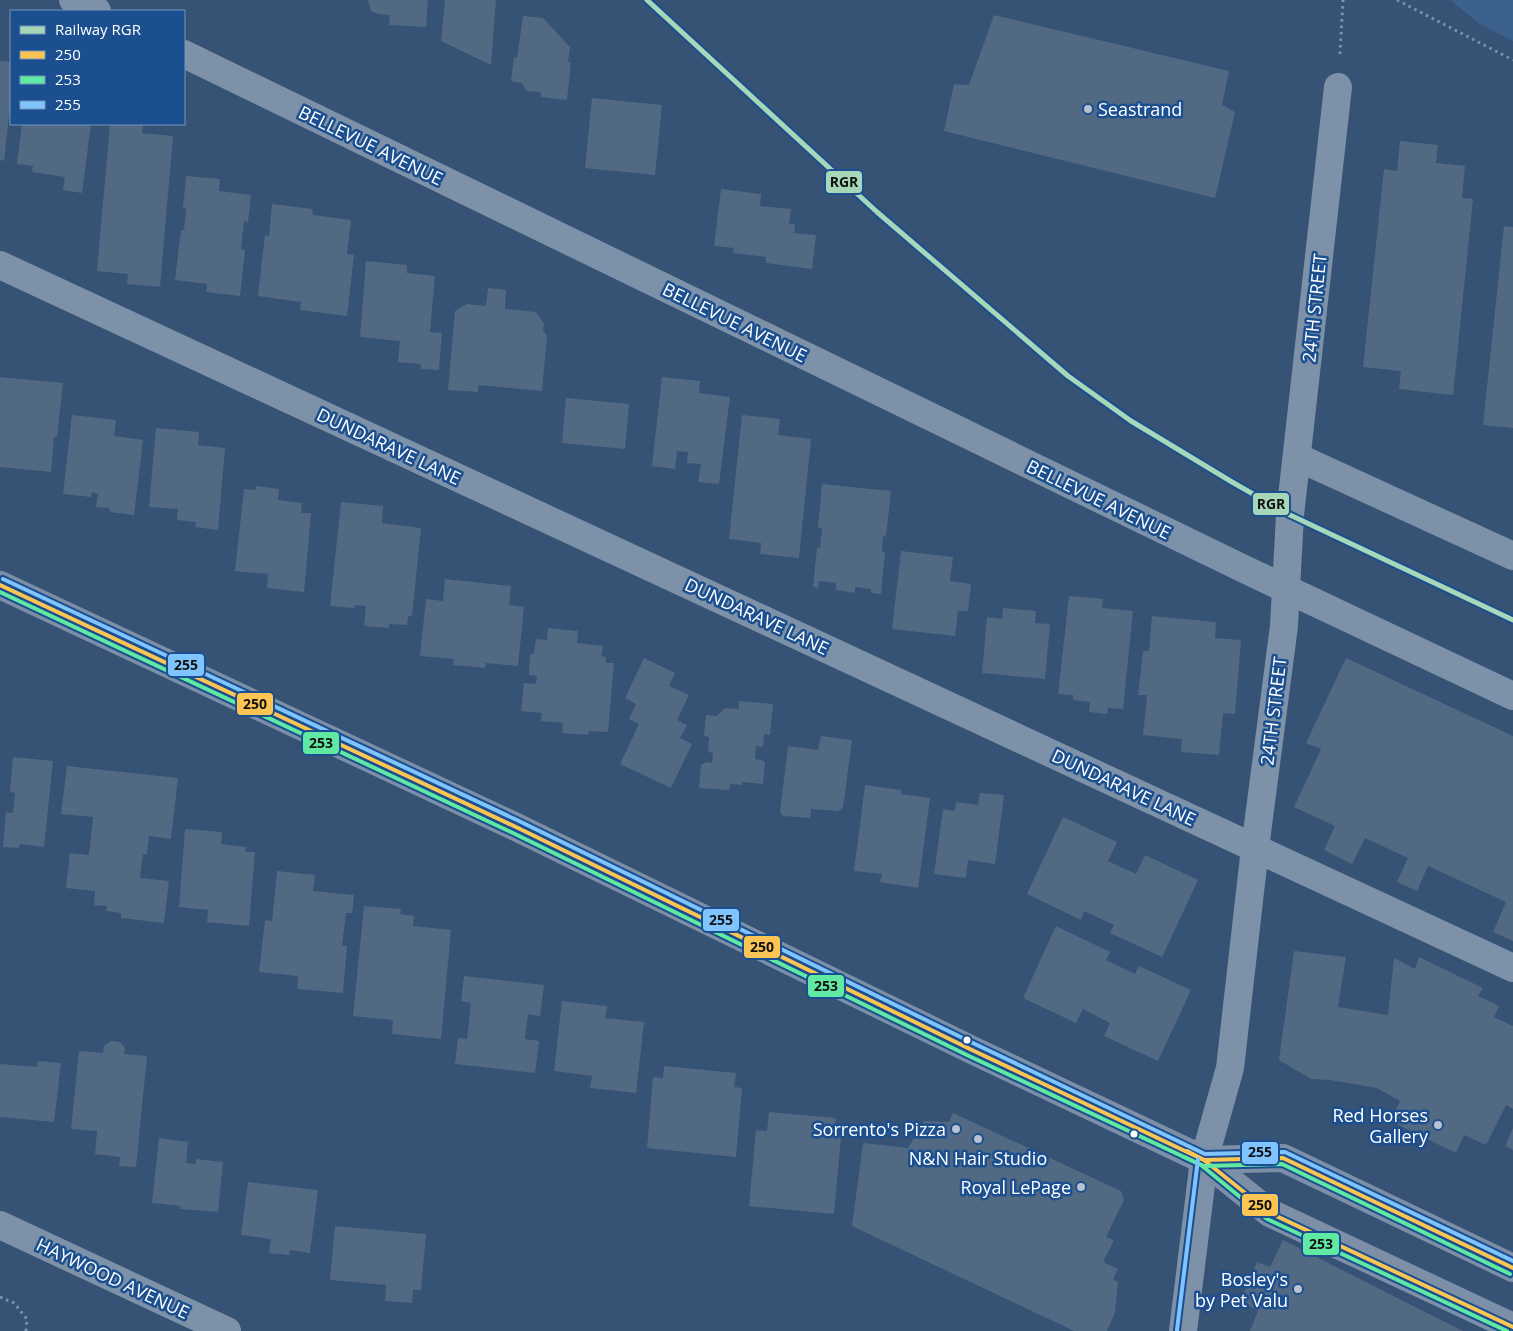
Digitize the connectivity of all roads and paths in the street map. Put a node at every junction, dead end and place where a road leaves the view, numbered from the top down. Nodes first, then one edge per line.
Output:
1 (73, 0) edge
2 (1342, 0) edge
3 (1397, 0) edge
4 (95, 10) edge
5 (185, 54) edge
6 (1513, 60) edge
7 (1338, 87) joint
8 (0, 265) edge
9 (1297, 457) junction
10 (1513, 556) edge
11 (0, 585) edge
12 (1287, 590) junction
13 (1513, 696) edge
14 (1255, 848) junction
15 (1513, 968) edge
16 (1204, 1160) junction
17 (0, 1225) edge
18 (1513, 1268) edge
19 (0, 1297) edge
20 (1513, 1327) edge
21 (26, 1331) edge
22 (227, 1331) edge
23 (1183, 1331) edge

1 - 4 street
2 - 7 path
3 - 6 path
5 - 12 street, BELLEVUE AVENUE
7 - 9 street, 24TH STREET
8 - 14 street, DUNDARAVE LANE
9 - 10 street
9 - 12 street, 24TH STREET
11 - 16 main road
12 - 13 street, BELLEVUE AVENUE
12 - 14 street, 24TH STREET
14 - 15 street, DUNDARAVE LANE
14 - 16 street, 24TH STREET
16 - 18 main road
16 - 20 main road
16 - 23 street, 24TH STREET
17 - 22 street, HAYWOOD AVENUE
19 - 21 path

